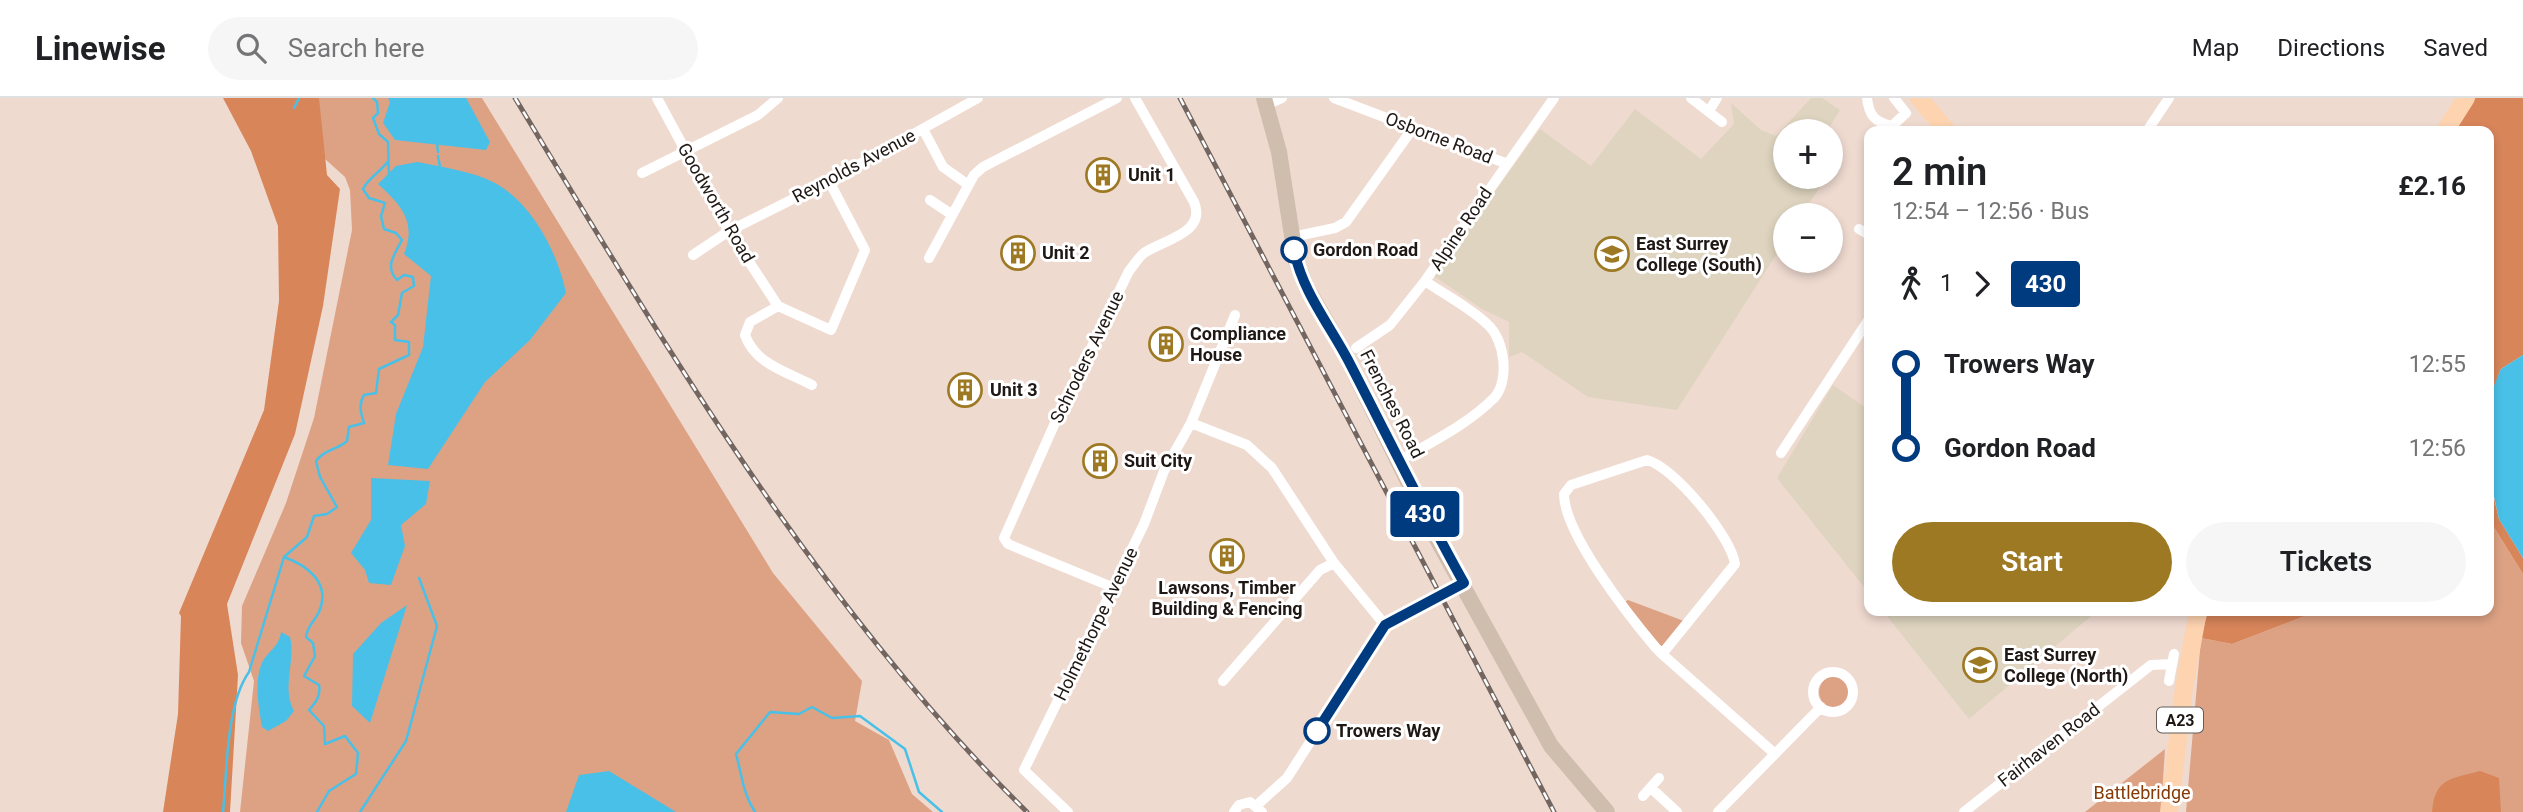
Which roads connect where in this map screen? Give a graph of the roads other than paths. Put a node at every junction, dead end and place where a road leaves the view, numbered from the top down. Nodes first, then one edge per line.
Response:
1 (657, 98) edge
2 (778, 98) edge
3 (978, 98) edge
4 (1117, 98) edge
5 (1135, 98) edge
6 (1334, 98) edge
7 (1554, 98) edge
8 (1691, 98) edge
9 (1717, 98) edge
10 (1867, 98) edge
11 (1919, 98) edge
12 (2169, 98) edge
13 (2466, 98) edge
14 (1897, 99) edge
15 (1271, 100) edge
16 (1709, 111) junction
17 (1722, 122) dead end
18 (1888, 126) edge
19 (1893, 126) edge
20 (1943, 126) edge
21 (2150, 126) edge
22 (2448, 126) edge
23 (1413, 128) junction
24 (923, 129) junction
25 (686, 151) junction
26 (1505, 163) junction
27 (642, 173) dead end
28 (829, 181) junction
29 (967, 184) junction
30 (930, 200) dead end
31 (951, 214) junction
32 (729, 230) junction
33 (1292, 237) junction
34 (693, 255) dead end
35 (929, 258) dead end
36 (1425, 281) junction
37 (778, 306) junction
38 (1234, 314) dead end
39 (1864, 327) edge
40 (1356, 348) dead end
41 (813, 384) dead end
42 (1191, 423) junction
43 (1781, 453) dead end
44 (1399, 461) junction
45 (1334, 562) junction
46 (1464, 583) junction
47 (1112, 587) junction
48 (2197, 616) edge
49 (1385, 625) junction
50 (1662, 654) junction
51 (1223, 681) dead end
52 (2169, 681) dead end
53 (1821, 707) dead end
54 (1774, 753) junction
55 (1659, 778) dead end
56 (1259, 809) edge
57 (1068, 812) edge
58 (1234, 812) edge
59 (1607, 812) edge
60 (1677, 812) edge
61 (1718, 812) edge
62 (1964, 812) edge
63 (2169, 812) edge

1 - 25 street, Goodworth Road
2 - 25 street
3 - 24 street, Reynolds Avenue
4 - 29 street
5 - 47 street, Schroders Avenue
6 - 23 street, Osborne Road
7 - 26 street, Alpine Road
8 - 16 street
9 - 16 street
10 - 18 street
11 - 20 main road
12 - 21 street
13 - 22 main road
14 - 19 street
15 - 33 street, Frenches Road
16 - 17 street
23 - 26 street, Osborne Road
23 - 33 street
24 - 28 street, Reynolds Avenue
24 - 29 street
25 - 27 street
25 - 32 street, Goodworth Road
26 - 36 street, Alpine Road
28 - 32 street, Reynolds Avenue
28 - 37 street
29 - 31 street
30 - 31 street
31 - 35 street
32 - 34 street, Reynolds Avenue
32 - 37 street, Goodworth Road
33 - 44 street, Frenches Road
36 - 40 street, Alpine Road
36 - 44 street
37 - 41 street
38 - 42 street, Holmethorpe Avenue
39 - 43 street
42 - 45 street
42 - 47 street, Holmethorpe Avenue
44 - 46 street, Frenches Road
45 - 49 street
45 - 51 street
46 - 49 street
46 - 59 street, Frenches Road
47 - 57 street, Holmethorpe Avenue
48 - 63 main road, A23
49 - 56 street
50 - 50 street
50 - 54 street
52 - 62 street, Fairhaven Road
53 - 54 street
54 - 61 street
55 - 60 street
56 - 58 street

